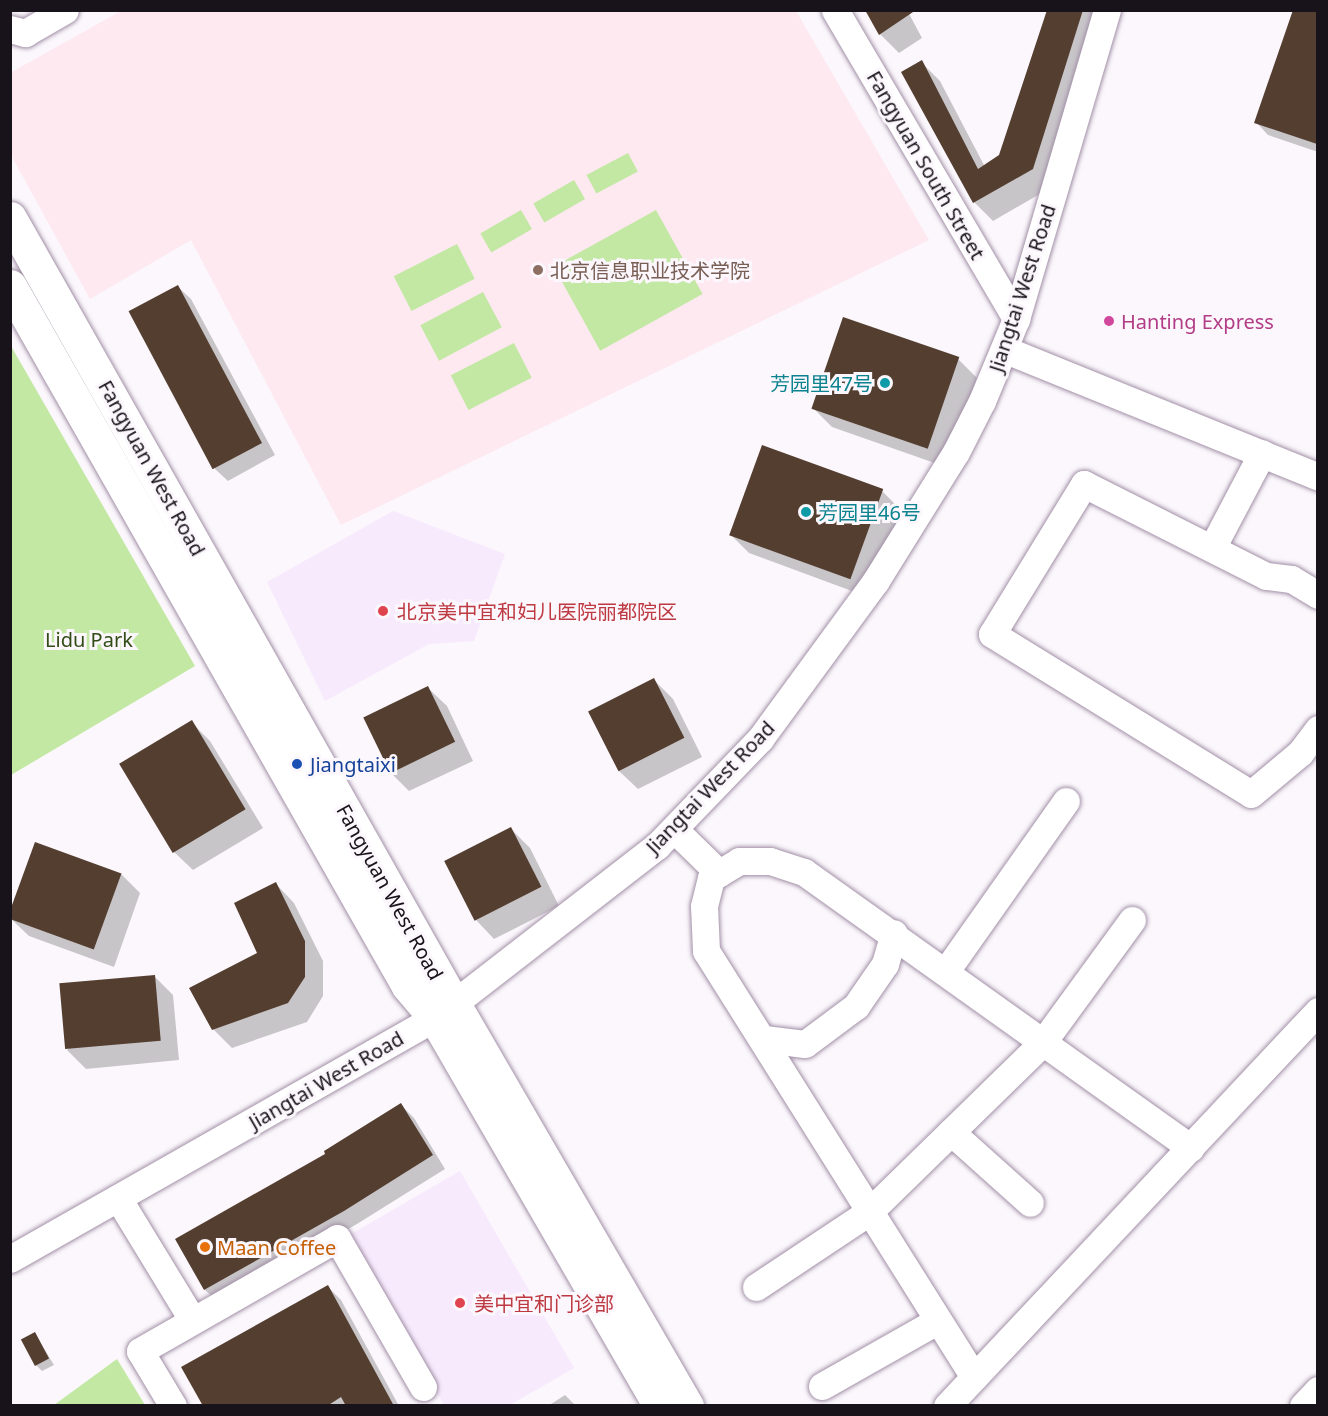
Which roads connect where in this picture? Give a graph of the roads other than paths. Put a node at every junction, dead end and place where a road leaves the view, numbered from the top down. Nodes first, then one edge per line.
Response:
1 (65, 10) edge
2 (835, 10) edge
3 (1107, 10) edge
4 (10, 29) edge
5 (10, 218) edge
6 (10, 286) edge
7 (1016, 319) junction
8 (1006, 350) junction
9 (1262, 453) junction
10 (1317, 477) edge
11 (1212, 548) junction
12 (1317, 595) edge
13 (1317, 729) edge
14 (1066, 801) dead end
15 (674, 829) junction
16 (719, 873) junction
17 (1132, 920) dead end
18 (894, 933) junction
19 (946, 971) junction
20 (444, 1011) junction
21 (1317, 1011) edge
22 (764, 1039) junction
23 (1043, 1042) junction
24 (951, 1132) junction
25 (1191, 1148) junction
26 (118, 1198) junction
27 (1030, 1203) dead end
28 (869, 1212) junction
29 (10, 1259) edge
30 (756, 1287) dead end
31 (192, 1319) junction
32 (937, 1321) junction
33 (974, 1377) junction
34 (822, 1386) dead end
35 (423, 1387) dead end
36 (1317, 1390) edge
37 (173, 1406) edge
38 (660, 1406) edge
39 (687, 1406) edge
40 (947, 1406) edge
41 (1303, 1406) edge

1 - 4 street
2 - 7 street, Fangyuan South Street
3 - 7 street, Jiangtai West Road
5 - 20 main road, Fangyuan West Road
6 - 20 main road, Fangyuan West Road
7 - 8 street, Jiangtai West Road
8 - 9 street
8 - 15 street, Jiangtai West Road
9 - 10 street
9 - 11 street
11 - 12 street
11 - 13 street
14 - 19 street
15 - 16 street
15 - 20 street, Jiangtai West Road
16 - 18 street
16 - 22 street
17 - 23 street
18 - 19 street
18 - 22 street
19 - 23 street
20 - 26 street, Jiangtai West Road
20 - 38 main road, Fangyuan West Road
20 - 39 main road, Fangyuan West Road
21 - 25 street
22 - 28 street
23 - 24 street
23 - 25 street
24 - 27 street
24 - 28 street
25 - 33 street
26 - 29 street, Jiangtai West Road
26 - 31 street
28 - 30 street
28 - 32 street
31 - 35 street
31 - 37 street
32 - 33 street
32 - 34 street
33 - 40 street
36 - 41 street

